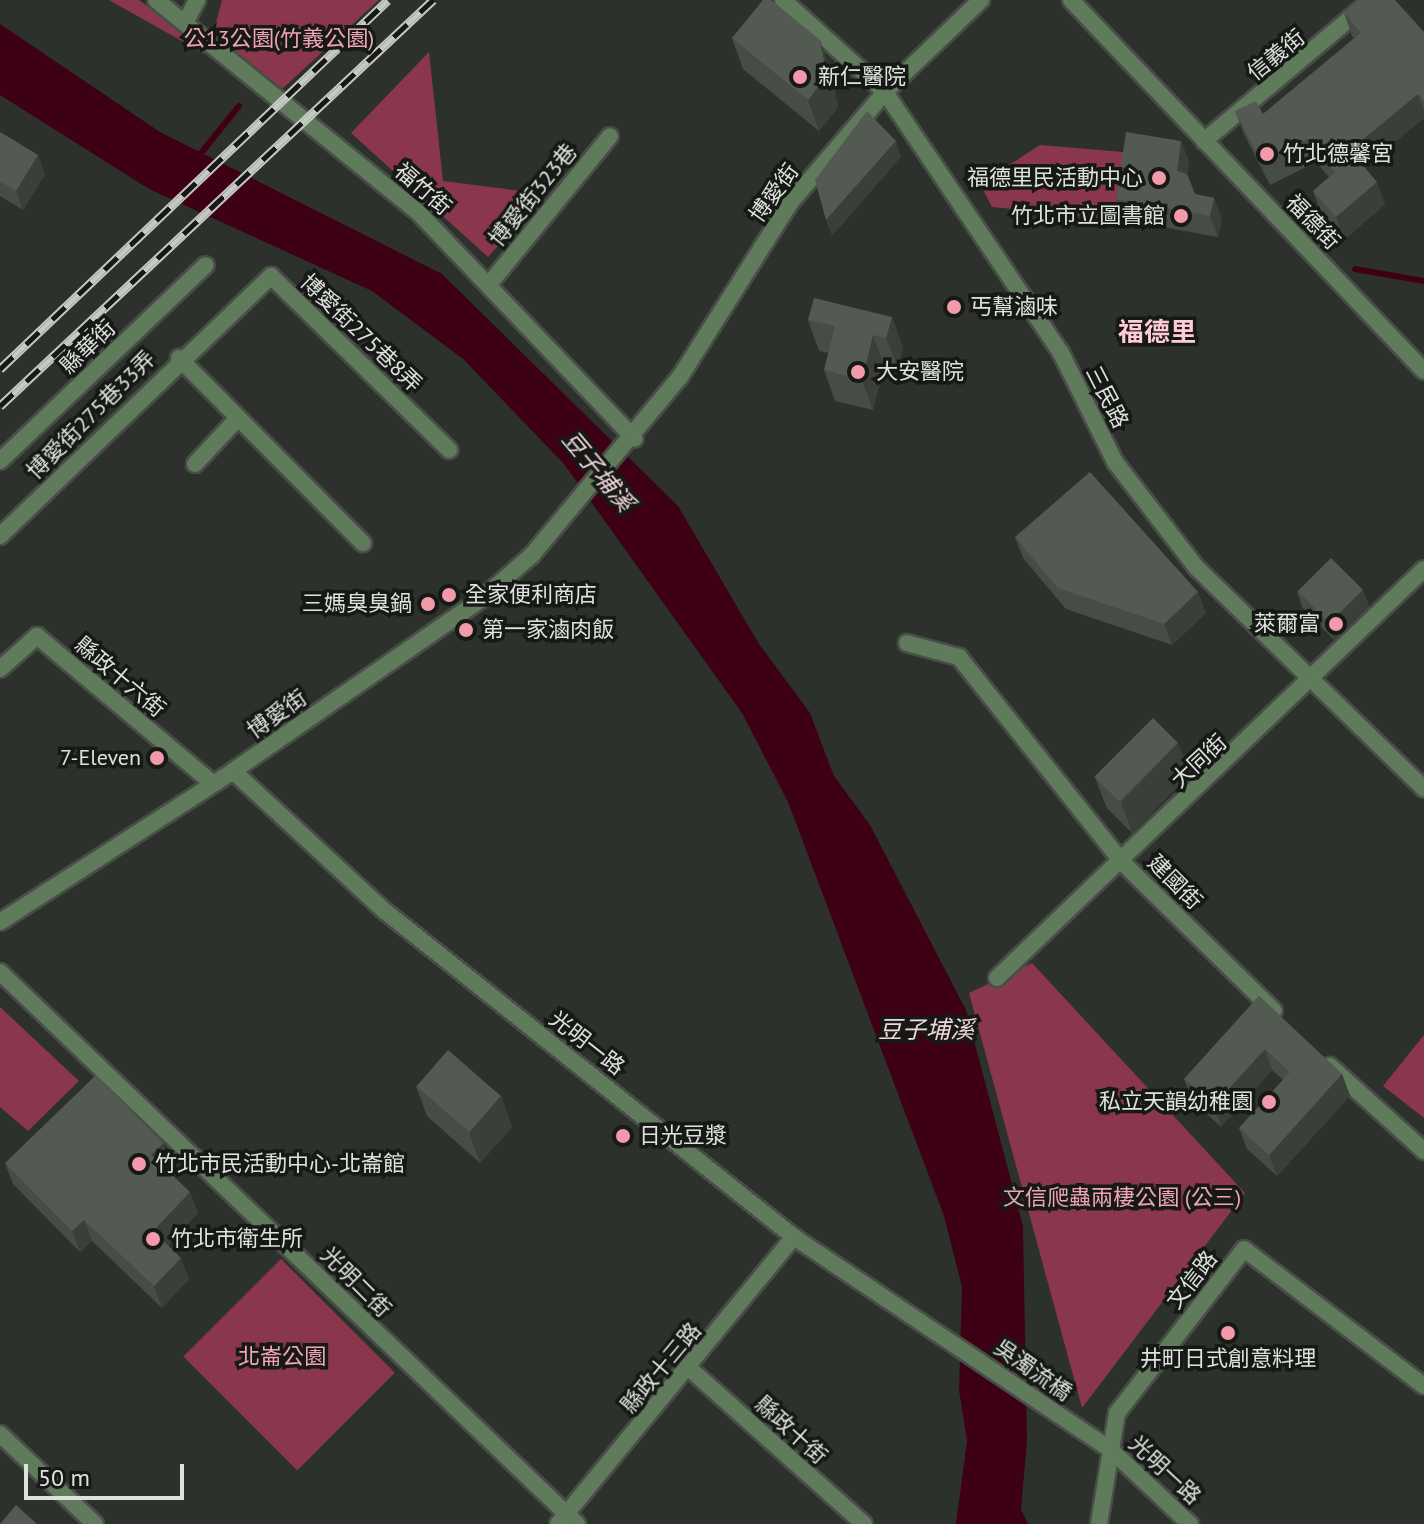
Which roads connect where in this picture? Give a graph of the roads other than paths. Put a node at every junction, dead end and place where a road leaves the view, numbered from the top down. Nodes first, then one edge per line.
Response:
1 (156, 0) edge
2 (197, 0) edge
3 (783, 0) edge
4 (981, 0) edge
5 (1071, 0) edge
6 (1372, 0) edge
7 (186, 21) junction
8 (885, 92) junction
9 (610, 136) dead end
10 (1204, 141) junction
11 (206, 265) dead end
12 (491, 282) junction
13 (204, 333) joint
14 (179, 358) junction
15 (1424, 371) edge
16 (238, 418) junction
17 (635, 439) junction
18 (449, 450) dead end
19 (0, 461) edge
20 (195, 464) dead end
21 (0, 536) edge
22 (363, 543) dead end
23 (1424, 569) edge
24 (907, 643) dead end
25 (0, 669) edge
26 (1314, 680) junction
27 (233, 771) junction
28 (212, 783) junction
29 (1424, 789) edge
30 (1121, 861) junction
31 (0, 922) edge
32 (0, 972) edge
33 (997, 978) dead end
34 (1283, 1020) edge
35 (1316, 1052) edge
36 (1424, 1151) edge
37 (794, 1237) junction
38 (932, 1327) joint
39 (690, 1369) junction
40 (1424, 1386) edge
41 (0, 1434) edge
42 (1110, 1449) junction
43 (567, 1520) edge
44 (95, 1524) edge
45 (864, 1524) edge
46 (1099, 1524) edge
47 (1190, 1524) edge

1 - 7 street, 福竹街
2 - 7 street
3 - 8 street, 三民路
4 - 8 street, 博愛街
5 - 10 street, 福德街
6 - 10 street, 信義街
7 - 12 street, 福竹街
8 - 17 street, 博愛街
8 - 26 street, 三民路
9 - 12 street, 博愛街323巷
10 - 15 street, 福德街
11 - 19 street, 縣華街
12 - 17 street, 福竹街
13 - 14 street, 博愛街275巷33弄
13 - 18 street, 博愛街275巷8弄
14 - 16 street, 博愛街275巷33弄
14 - 21 street, 博愛街275巷33弄
16 - 20 street
16 - 22 street, 博愛街275巷33弄
17 - 27 street, 博愛街
23 - 26 street, 大同街
24 - 30 street, 建國街
25 - 28 street, 縣政十六街
26 - 29 street, 三民路
26 - 30 street, 大同街
27 - 28 street, 博愛街
27 - 37 street, 光明一路
28 - 31 street, 博愛街
30 - 33 street, 大同街
30 - 34 street, 建國街
32 - 43 street, 光明二街
35 - 36 street
37 - 38 street, 光明一路
37 - 39 street, 縣政十三路
38 - 42 street, 吳濁流橋
39 - 43 street, 縣政十三路
39 - 45 street, 縣政十街
40 - 42 street, 文信路
41 - 44 street
42 - 46 street
42 - 47 street, 光明一路

